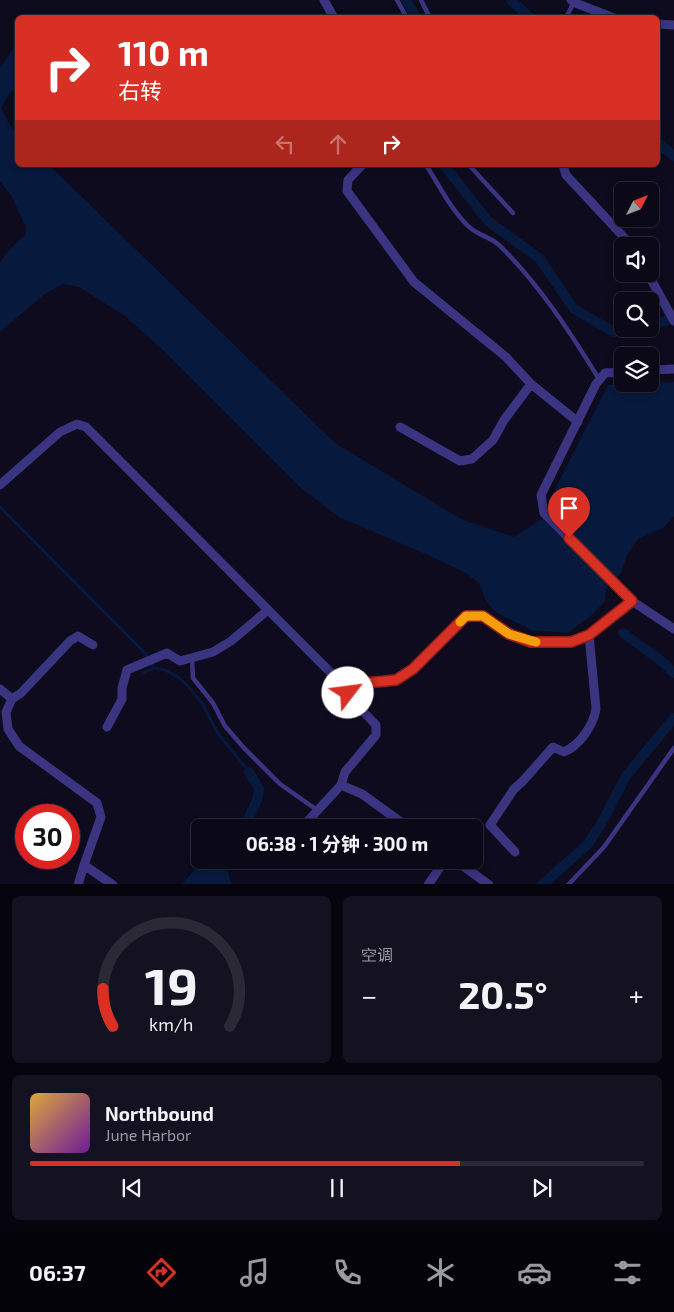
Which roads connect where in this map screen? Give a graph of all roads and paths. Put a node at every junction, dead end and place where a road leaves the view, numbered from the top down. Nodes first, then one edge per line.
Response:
1 (324, 0) edge
2 (397, 0) edge
3 (421, 0) edge
4 (572, 1) edge
5 (332, 15) edge
6 (405, 15) edge
7 (428, 15) edge
8 (567, 15) edge
9 (607, 15) edge
10 (660, 24) edge
11 (674, 25) edge
12 (360, 167) edge
13 (427, 167) edge
14 (471, 167) edge
15 (563, 167) edge
16 (513, 213) dead end
17 (624, 237) edge
18 (652, 282) edge
19 (674, 321) edge
20 (674, 369) edge
21 (659, 370) edge
22 (614, 372) edge
23 (600, 380) junction
24 (531, 384) junction
25 (578, 422) junction
26 (400, 426) dead end
27 (0, 485) edge
28 (632, 601) junction
29 (268, 610) junction
30 (674, 629) edge
31 (589, 635) junction
32 (93, 645) dead end
33 (192, 658) junction
34 (351, 682) junction
35 (0, 689) edge
36 (12, 699) junction
37 (107, 727) dead end
38 (674, 748) edge
39 (340, 785) junction
40 (318, 810) junction
41 (310, 819) edge
42 (397, 819) edge
43 (515, 852) dead end
44 (84, 865) junction
45 (439, 869) edge
46 (468, 869) edge
47 (78, 884) edge
48 (113, 884) edge
49 (428, 884) edge
50 (489, 884) edge
51 (568, 884) edge

1 - 5 street
2 - 6 lane
3 - 7 lane
4 - 8 lane
4 - 9 street
10 - 11 street
12 - 24 street
13 - 23 lane
14 - 16 lane
15 - 17 street
18 - 19 street
20 - 21 street
22 - 23 street
23 - 25 street
24 - 25 street
24 - 26 street
25 - 28 street
27 - 29 street
28 - 30 street
28 - 31 street
29 - 33 street
29 - 34 street
31 - 34 street
31 - 43 street
32 - 36 street
33 - 37 street
33 - 40 lane
34 - 39 street
35 - 36 street
36 - 44 street
38 - 51 lane
39 - 40 street
39 - 42 street
40 - 41 street
44 - 47 street
44 - 48 street
45 - 49 street
46 - 50 street

